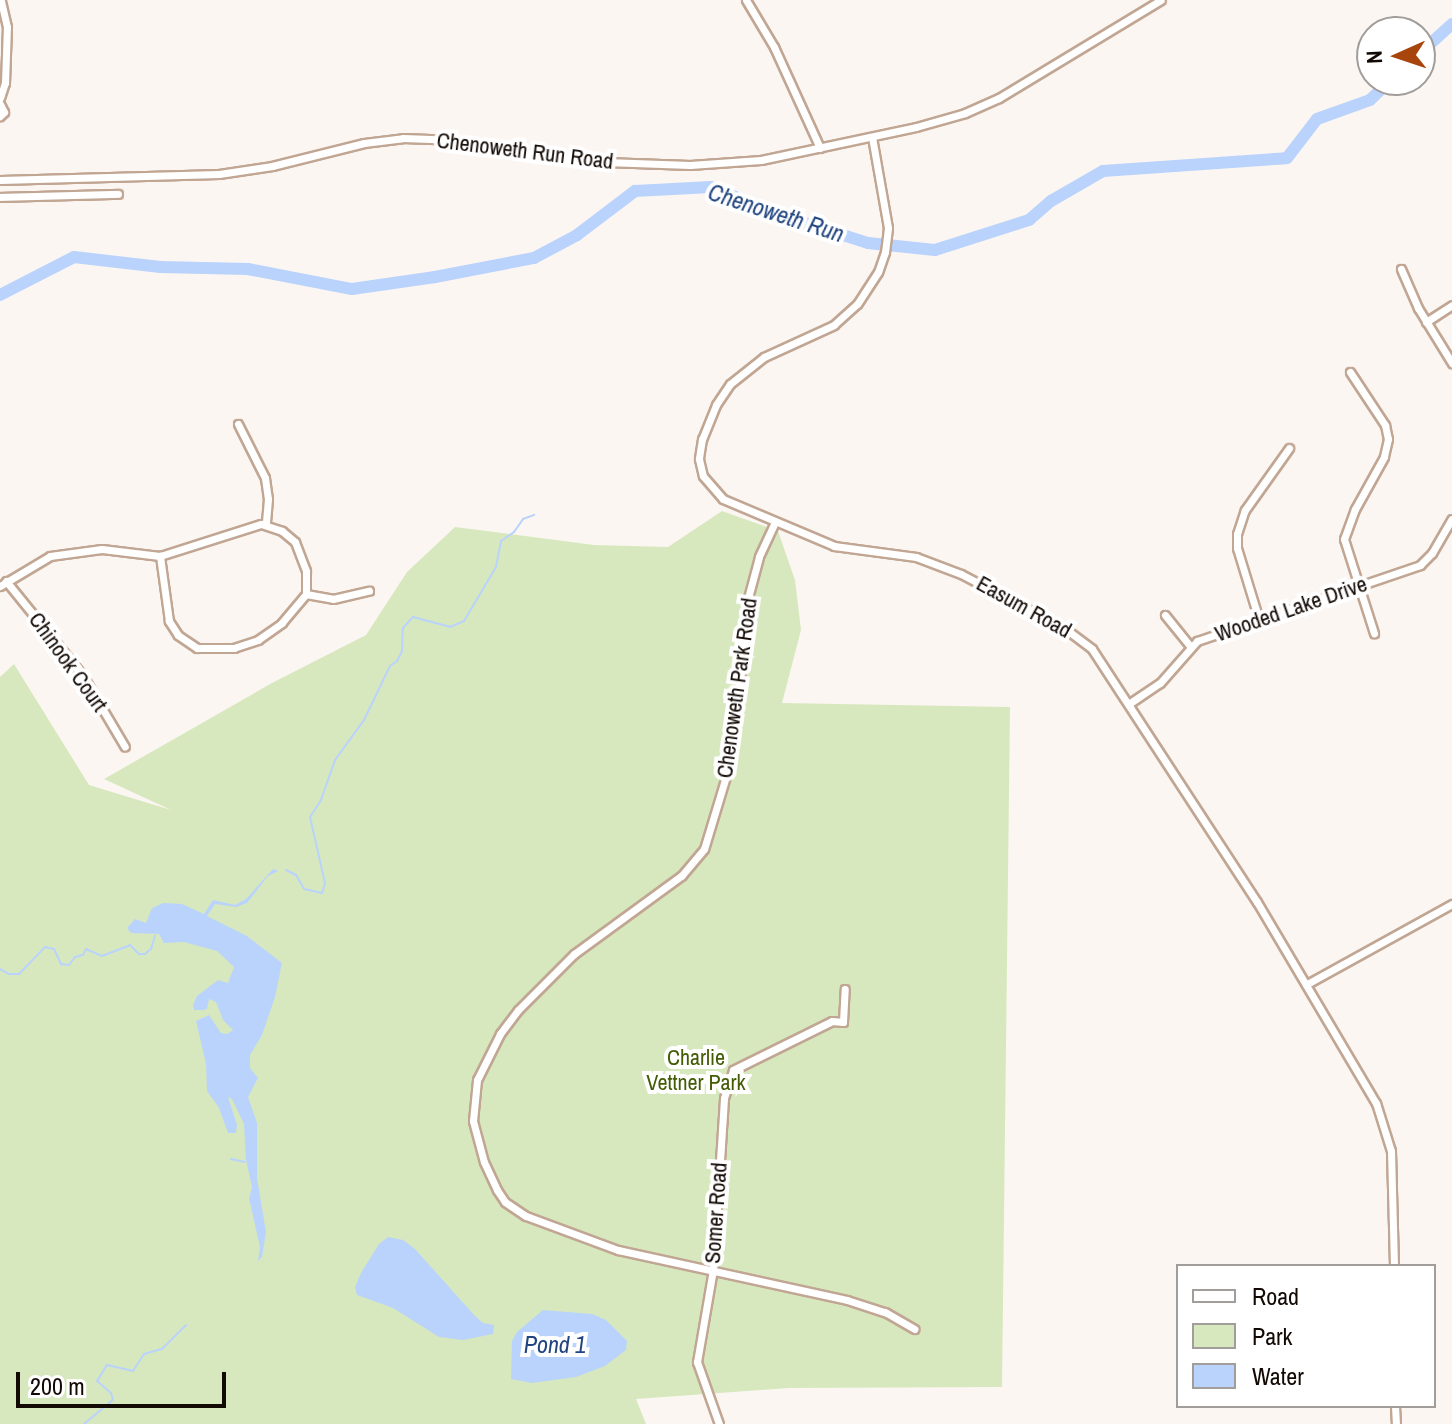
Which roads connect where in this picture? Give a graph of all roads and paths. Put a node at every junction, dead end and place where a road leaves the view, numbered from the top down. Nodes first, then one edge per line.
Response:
1 (746, 0) edge
2 (1161, 0) edge
3 (1, 2) edge
4 (0, 101) edge
5 (0, 116) edge
6 (872, 137) junction
7 (820, 148) junction
8 (0, 180) edge
9 (51, 180) junction
10 (118, 194) dead end
11 (51, 195) junction
12 (0, 197) edge
13 (1401, 269) dead end
14 (1452, 305) edge
15 (1426, 322) junction
16 (1452, 363) edge
17 (1350, 372) dead end
18 (238, 424) dead end
19 (1289, 448) dead end
20 (1452, 519) edge
21 (775, 522) junction
22 (266, 524) junction
23 (160, 556) junction
24 (3, 584) edge
25 (1359, 587) junction
26 (369, 591) dead end
27 (306, 594) junction
28 (1165, 615) dead end
29 (1259, 620) junction
30 (1374, 633) dead end
31 (1190, 646) junction
32 (1130, 703) junction
33 (125, 747) dead end
34 (1452, 904) edge
35 (1307, 984) junction
36 (845, 989) dead end
37 (1394, 1264) edge
38 (713, 1269) junction
39 (914, 1329) dead end
40 (719, 1424) edge

1 - 7 street
2 - 6 street, Chenoweth Run Road
3 - 4 street
4 - 5 street
6 - 7 street, Chenoweth Run Road
6 - 21 street, Easum Road
7 - 9 street, Chenoweth Run Road
8 - 9 street, Chenoweth Run Road
9 - 11 street
10 - 11 street
11 - 12 street
13 - 15 street
14 - 15 street
15 - 16 street
17 - 25 street
18 - 22 street
19 - 29 street
20 - 25 street, Wooded Lake Drive
21 - 32 street, Easum Road
21 - 38 street, Chenoweth Park Road
22 - 23 street
22 - 27 street
23 - 24 street
23 - 27 street
24 - 33 street, Chinook Court
25 - 29 street, Wooded Lake Drive
25 - 30 street
26 - 27 street
28 - 31 street
29 - 31 street, Wooded Lake Drive
31 - 32 street, Wooded Lake Drive
32 - 35 street, Easum Road
34 - 35 street
35 - 37 street, Easum Road
36 - 38 street, Somer Road
38 - 39 street, Chenoweth Park Road
38 - 40 street, Somer Road

